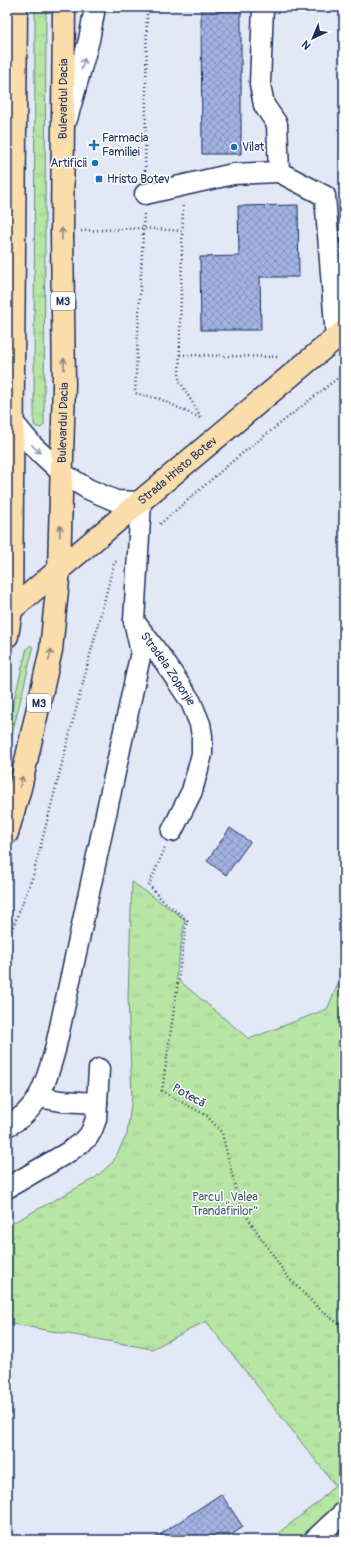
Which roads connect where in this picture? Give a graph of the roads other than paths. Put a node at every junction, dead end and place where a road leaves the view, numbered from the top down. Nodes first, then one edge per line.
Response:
1 (16, 7) edge
2 (64, 7) edge
3 (95, 7) edge
4 (263, 7) edge
5 (7, 76) edge
6 (15, 102) junction
7 (64, 128) junction
8 (279, 172) junction
9 (145, 194) road end
10 (340, 335) edge
11 (10, 419) edge
12 (62, 473) junction
13 (141, 502) junction
14 (59, 570) junction
15 (9, 611) edge
16 (134, 620) junction
17 (7, 636) edge
18 (172, 832) road end
19 (7, 833) edge
20 (99, 1069) dead end
21 (38, 1097) junction
22 (97, 1103) junction
23 (7, 1126) edge
24 (7, 1188) edge
25 (344, 1512) edge
26 (314, 1540) edge

1 - 6 main road
2 - 7 main road, Bulevardul Dacia / M3
7 -> 3 street
4 - 8 street
5 - 6 street
6 - 11 main road
12 -> 7 main road, Bulevardul Dacia / M3
8 - 9 street
8 - 10 street
10 - 13 main road, Strada Hristo Botev
11 -> 12 street
11 - 15 main road
12 - 13 street
14 -> 12 main road, Bulevardul Dacia / M3
13 - 14 main road, Strada Hristo Botev
13 - 16 street, Stradela Zoporjie
14 - 15 main road, Strada Hristo Botev
19 -> 14 main road, Bulevardul Dacia / M3
15 - 17 main road
16 - 18 street, Stradela Zoporjie
16 - 21 street
20 - 22 street
21 - 22 street
21 - 23 street
22 - 24 street
25 - 26 street

